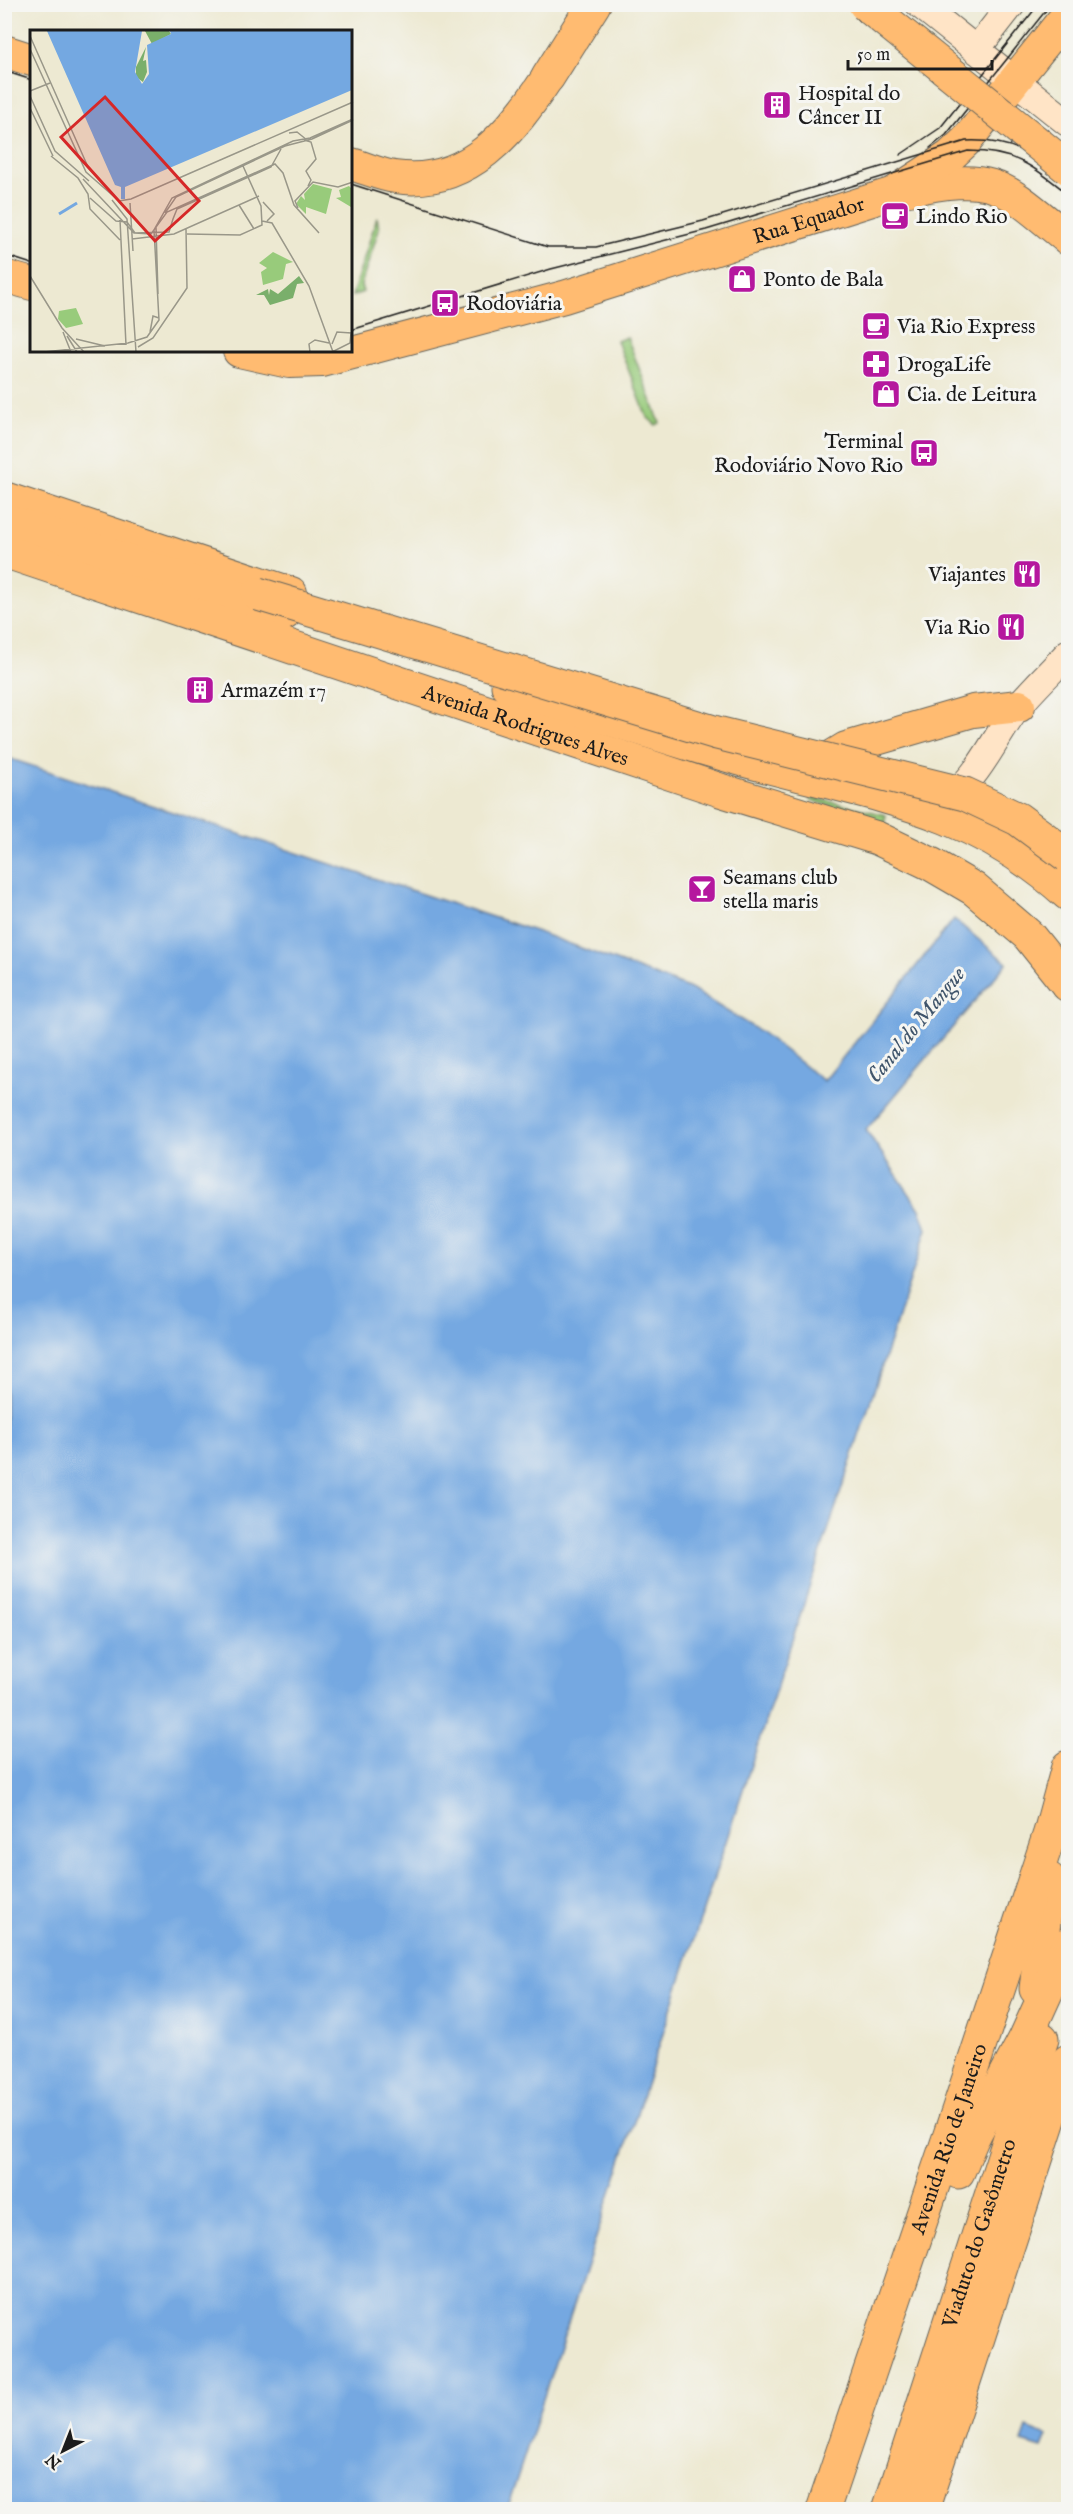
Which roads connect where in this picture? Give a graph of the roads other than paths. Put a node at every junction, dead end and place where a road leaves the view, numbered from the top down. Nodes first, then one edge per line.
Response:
1 (594, 4) edge
2 (865, 4) edge
3 (920, 4) edge
4 (1012, 4) edge
5 (1068, 14) edge
6 (976, 50) junction
7 (4, 51) edge
8 (30, 59) edge
9 (548, 77) joint
10 (1015, 81) junction
11 (1068, 123) edge
12 (352, 164) edge
13 (1068, 168) edge
14 (894, 193) junction
15 (1068, 239) edge
16 (4, 276) edge
17 (30, 283) edge
18 (243, 352) edge
19 (4, 498) edge
20 (4, 520) edge
21 (4, 551) edge
22 (113, 557) junction
23 (1068, 653) edge
24 (1019, 705) junction
25 (807, 772) junction
26 (872, 792) junction
27 (930, 809) junction
28 (1068, 856) edge
29 (1067, 892) edge
30 (1068, 985) edge
31 (1068, 1767) edge
32 (1068, 1944) edge
33 (1068, 1958) edge
34 (1068, 2061) edge
35 (824, 2510) edge
36 (846, 2510) edge
37 (890, 2510) edge
38 (922, 2510) edge

1 - 9 highway
2 - 13 highway, bridge
3 - 6 main road
4 - 6 main road
5 - 10 main road, Rua Equador
6 - 10 main road
7 - 8 main road
9 - 12 main road
10 - 11 main road
10 - 14 main road, Rua Equador
14 - 15 main road
14 - 18 main road, Rua Equador
16 - 17 main road
19 - 25 main road, Avenida Rodrigues Alves
20 - 22 highway, Avenida Rodrigues Alves
21 - 30 highway, Avenida Rodrigues Alves
22 - 26 highway, Avenida Rodrigues Alves
22 - 28 highway, bridge
23 - 24 main road
24 - 25 main road
24 - 27 main road
25 - 26 main road, Avenida Rodrigues Alves
26 - 27 highway, Avenida Rodrigues Alves
27 - 29 highway, Avenida Rodrigues Alves
31 - 35 highway, Avenida Rio de Janeiro
32 - 36 highway
33 - 37 highway, Viaduto do Gasômetro
34 - 38 highway

